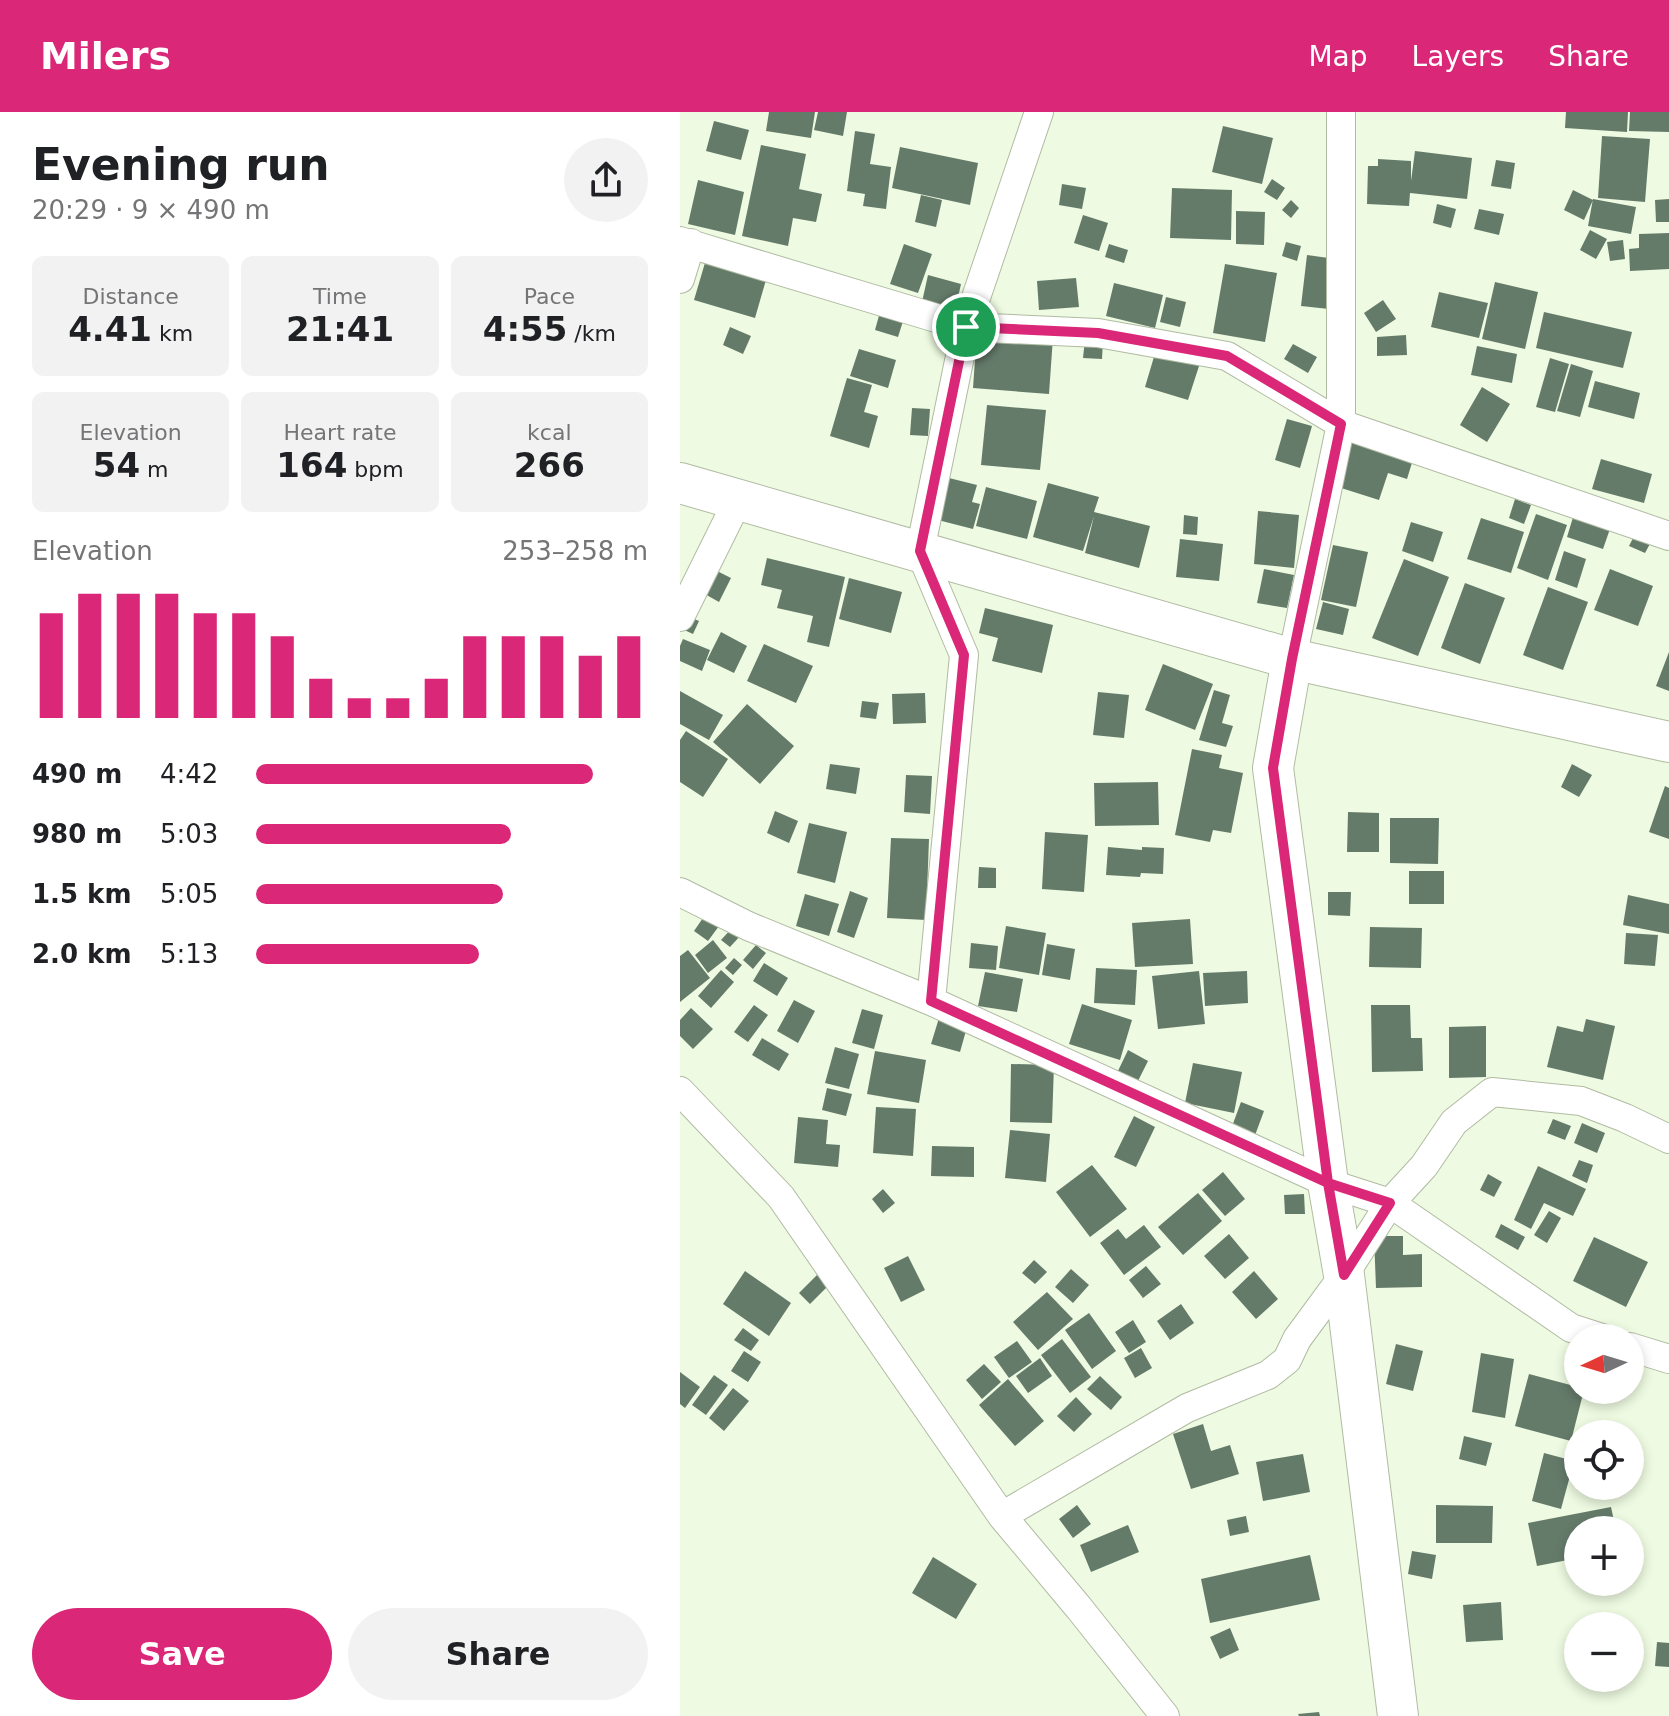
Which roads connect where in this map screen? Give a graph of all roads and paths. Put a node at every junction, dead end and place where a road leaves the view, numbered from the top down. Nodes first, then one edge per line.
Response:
1 (1039, 112) edge
2 (1341, 112) edge
3 (685, 242) edge
4 (680, 279) edge
5 (966, 327) junction
6 (1341, 424) junction
7 (680, 483) edge
8 (738, 500) junction
9 (1669, 536) edge
10 (920, 551) junction
11 (680, 617) edge
12 (1292, 659) junction
13 (1669, 742) edge
14 (680, 892) edge
15 (931, 1001) junction
16 (680, 1091) edge
17 (1669, 1139) edge
18 (1328, 1183) junction
19 (1390, 1203) junction
20 (1344, 1275) junction
21 (1565, 1324) edge
22 (1644, 1351) edge
23 (1669, 1359) edge
24 (1002, 1516) junction
25 (1165, 1716) edge
26 (1398, 1716) edge

1 - 5 street
2 - 6 street
3 - 4 street
3 - 5 street
5 - 6 street
5 - 10 street
6 - 9 street
6 - 12 street
7 - 8 street
8 - 10 street
8 - 11 street
10 - 12 street
10 - 15 street
12 - 13 street
12 - 18 street
14 - 15 street
15 - 18 street
16 - 24 street
17 - 19 street
18 - 19 street
18 - 20 street
19 - 20 street
19 - 21 street
20 - 24 street
20 - 26 street
22 - 23 street
24 - 25 street

